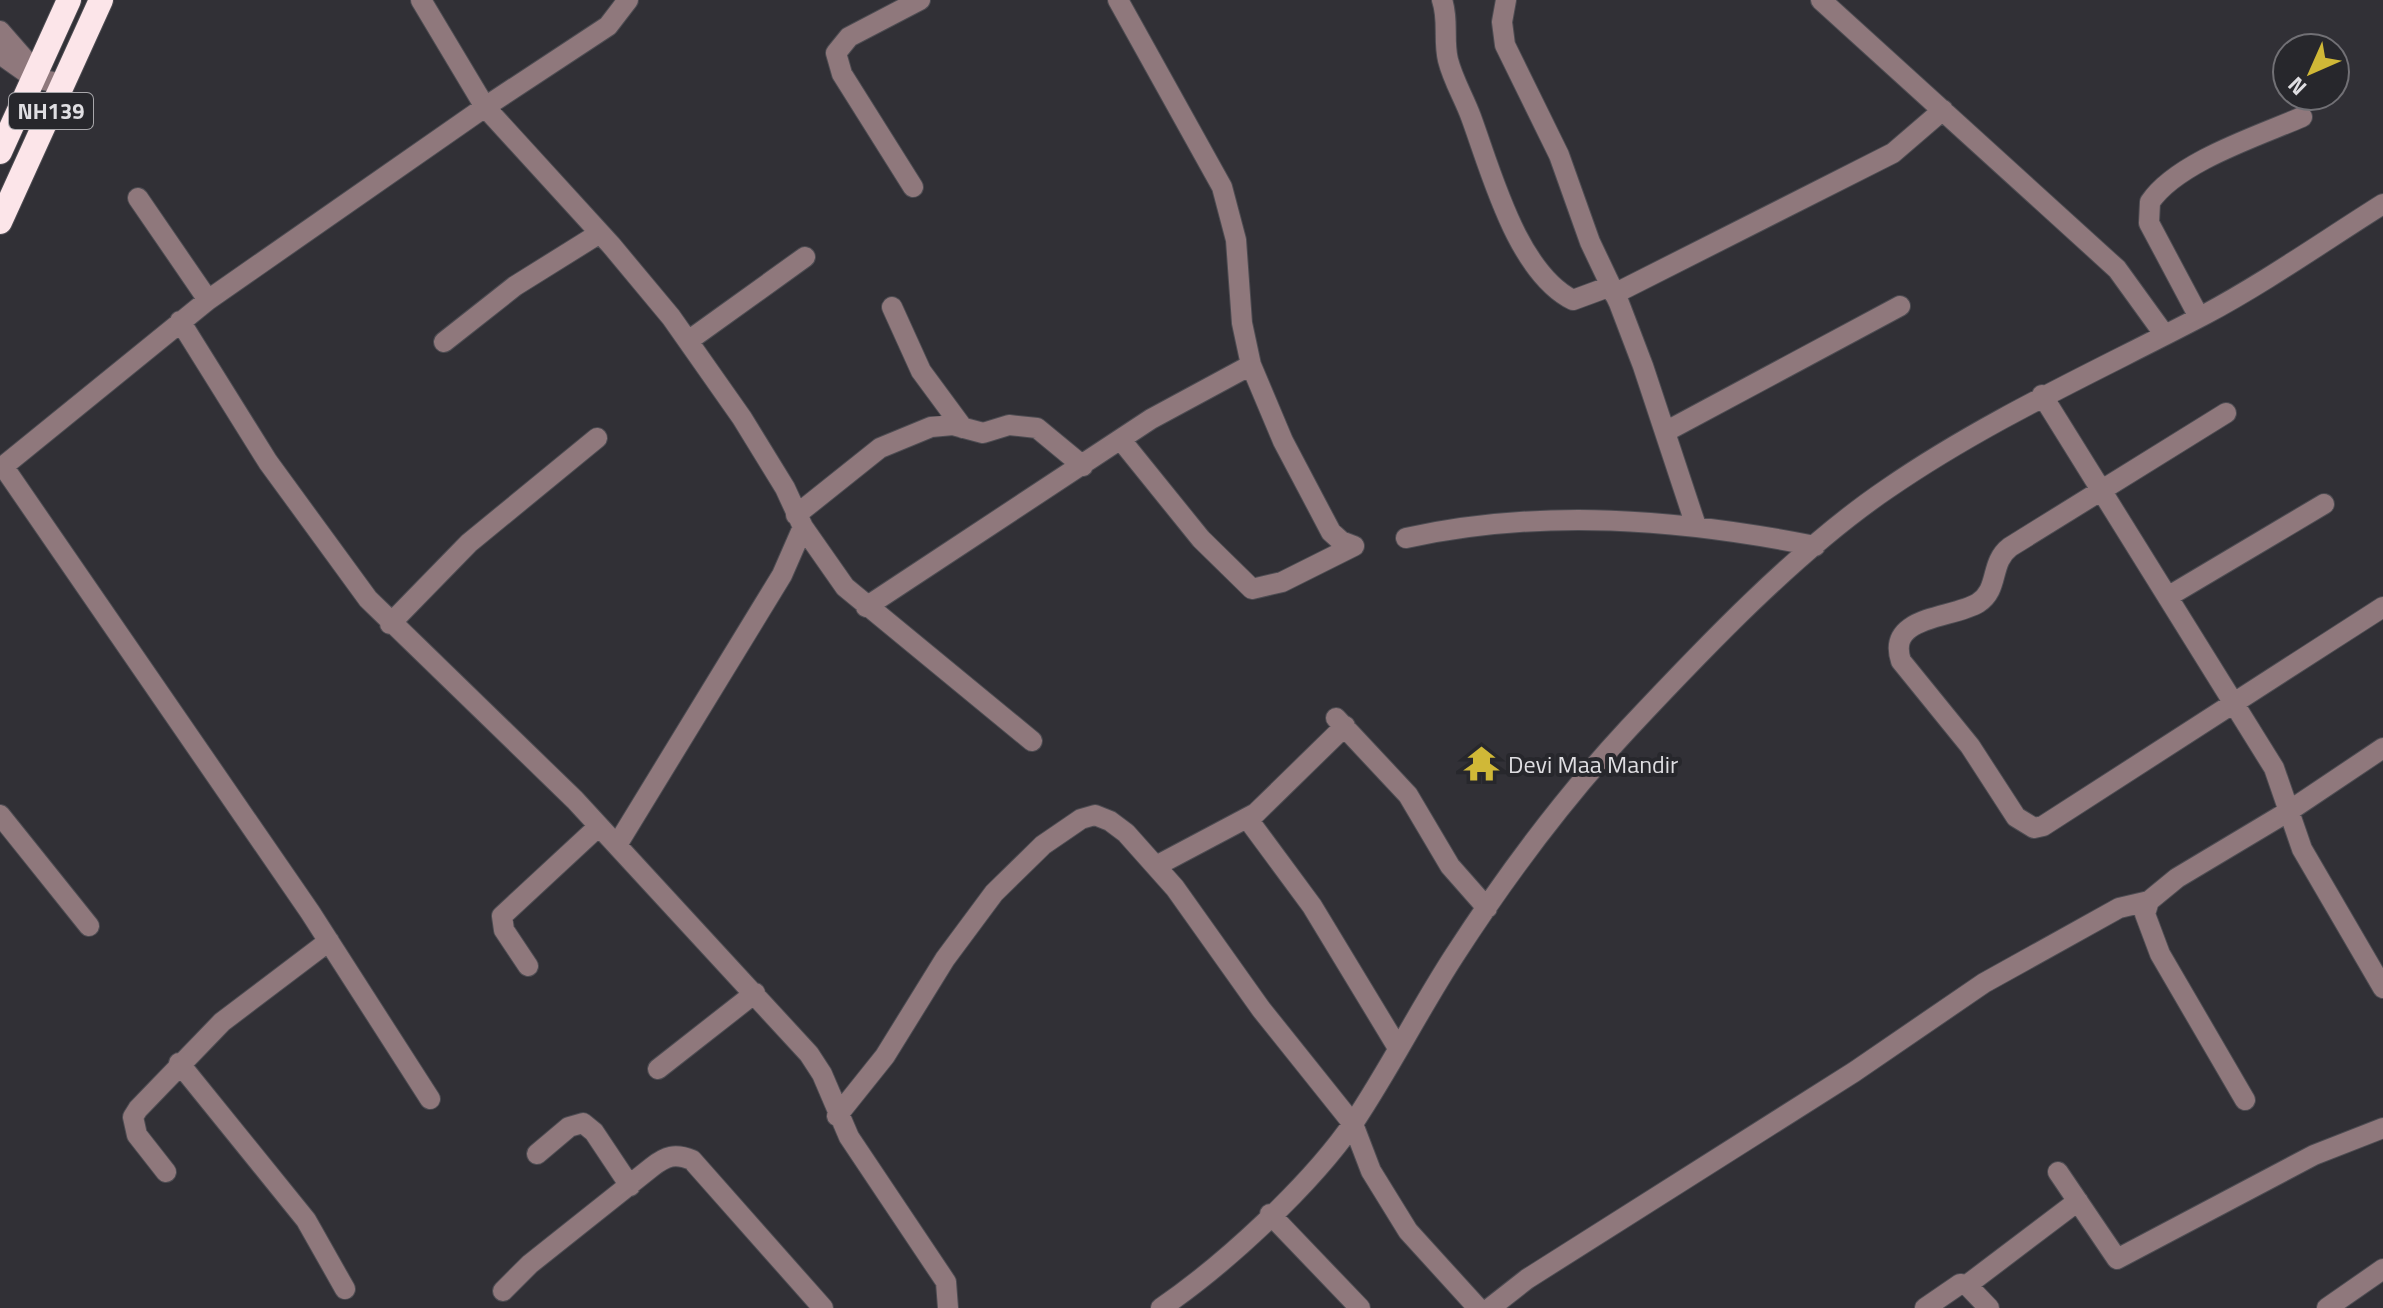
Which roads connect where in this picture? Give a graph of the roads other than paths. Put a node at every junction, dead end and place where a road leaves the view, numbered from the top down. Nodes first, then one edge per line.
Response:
1 (69, 0) edge
2 (101, 0) edge
3 (421, 0) edge
4 (628, 0) edge
5 (920, 0) edge
6 (1118, 0) edge
7 (1442, 0) edge
8 (1506, 0) edge
9 (1821, 0) edge
10 (0, 31) edge
11 (0, 54) edge
12 (35, 75) junction
13 (63, 84) junction
14 (485, 107) junction
15 (1943, 110) junction
16 (2302, 117) dead end
17 (0, 152) edge
18 (913, 187) dead end
19 (138, 198) dead end
20 (2383, 204) edge
21 (0, 222) edge
22 (600, 233) junction
23 (805, 257) dead end
24 (1612, 290) junction
25 (208, 300) junction
26 (1900, 306) dead end
27 (892, 307) dead end
28 (2199, 317) junction
29 (180, 321) junction
30 (2164, 334) junction
31 (688, 341) junction
32 (444, 342) dead end
33 (1251, 365) junction
34 (2042, 395) junction
35 (2226, 413) dead end
36 (963, 428) junction
37 (1665, 432) junction
38 (597, 438) dead end
39 (1121, 440) junction
40 (1083, 466) junction
41 (2, 467) edge
42 (2101, 489) junction
43 (2324, 504) dead end
44 (799, 521) junction
45 (1696, 526) junction
46 (1406, 538) dead end
47 (1815, 546) junction
48 (2169, 596) junction
49 (866, 607) junction
50 (2383, 607) edge
51 (390, 624) junction
52 (2235, 701) junction
53 (1032, 741) dead end
54 (2380, 756) edge
55 (2289, 811) junction
56 (0, 815) edge
57 (1247, 818) junction
58 (599, 826) junction
59 (617, 845) junction
60 (1156, 866) junction
61 (2149, 901) junction
62 (1487, 908) junction
63 (89, 926) dead end
64 (329, 941) junction
65 (528, 966) dead end
66 (2383, 988) edge
67 (755, 993) junction
68 (1398, 1048) junction
69 (179, 1063) junction
70 (658, 1069) dead end
71 (430, 1099) dead end
72 (2245, 1100) dead end
73 (837, 1116) junction
74 (1353, 1124) junction
75 (2383, 1128) edge
76 (537, 1154) dead end
77 (166, 1172) dead end
78 (2058, 1172) dead end
79 (630, 1186) junction
80 (2078, 1201) junction
81 (1270, 1214) junction
82 (2383, 1269) edge
83 (1967, 1285) junction
84 (345, 1289) dead end
85 (503, 1291) dead end
86 (823, 1308) edge
87 (948, 1308) edge
88 (1161, 1308) edge
89 (1360, 1308) edge
90 (1478, 1308) edge
91 (1490, 1308) edge
92 (1925, 1308) edge
93 (1989, 1308) edge
94 (2327, 1308) edge

1 - 12 highway, NH139
2 - 13 highway, NH139
3 - 14 street
4 - 14 street
5 - 18 street
6 - 33 street
7 - 24 street
8 - 24 street
9 - 15 street
10 - 12 street
11 - 12 street
12 - 13 street
12 - 17 highway, NH139
13 - 21 highway, NH139
14 - 22 street
14 - 25 street
15 - 24 street
15 - 30 street
16 - 28 street
19 - 25 street
20 - 28 street
22 - 31 street
22 - 32 street
23 - 31 street
24 - 37 street
25 - 29 street
26 - 37 street
27 - 36 street
28 - 30 street
29 - 41 street
29 - 51 street
30 - 34 street
31 - 44 street
33 - 39 street
33 - 39 street
34 - 42 street
34 - 47 street
35 - 42 street
36 - 40 street
36 - 44 street
37 - 45 street
38 - 51 street
39 - 40 street
40 - 49 street
41 - 64 street
42 - 48 street
42 - 52 street
43 - 48 street
44 - 49 street
44 - 59 street
45 - 46 street
45 - 47 street
47 - 62 street
48 - 52 street
49 - 53 street
50 - 52 street
51 - 58 street
52 - 55 street
54 - 55 street
55 - 61 street
55 - 66 street
56 - 63 street
57 - 60 street
57 - 62 street
57 - 68 street
58 - 59 street
58 - 65 street
59 - 67 street
60 - 73 street
60 - 74 street
61 - 72 street
61 - 91 street
62 - 68 street
64 - 69 street
64 - 71 street
67 - 70 street
67 - 73 street
68 - 74 street
69 - 77 street
69 - 84 street
73 - 87 street
74 - 81 street
74 - 90 street
75 - 80 street
76 - 79 street
78 - 80 street
79 - 85 street
79 - 86 street
80 - 83 street
81 - 88 street
81 - 89 street
82 - 94 street
83 - 92 street
83 - 93 street

